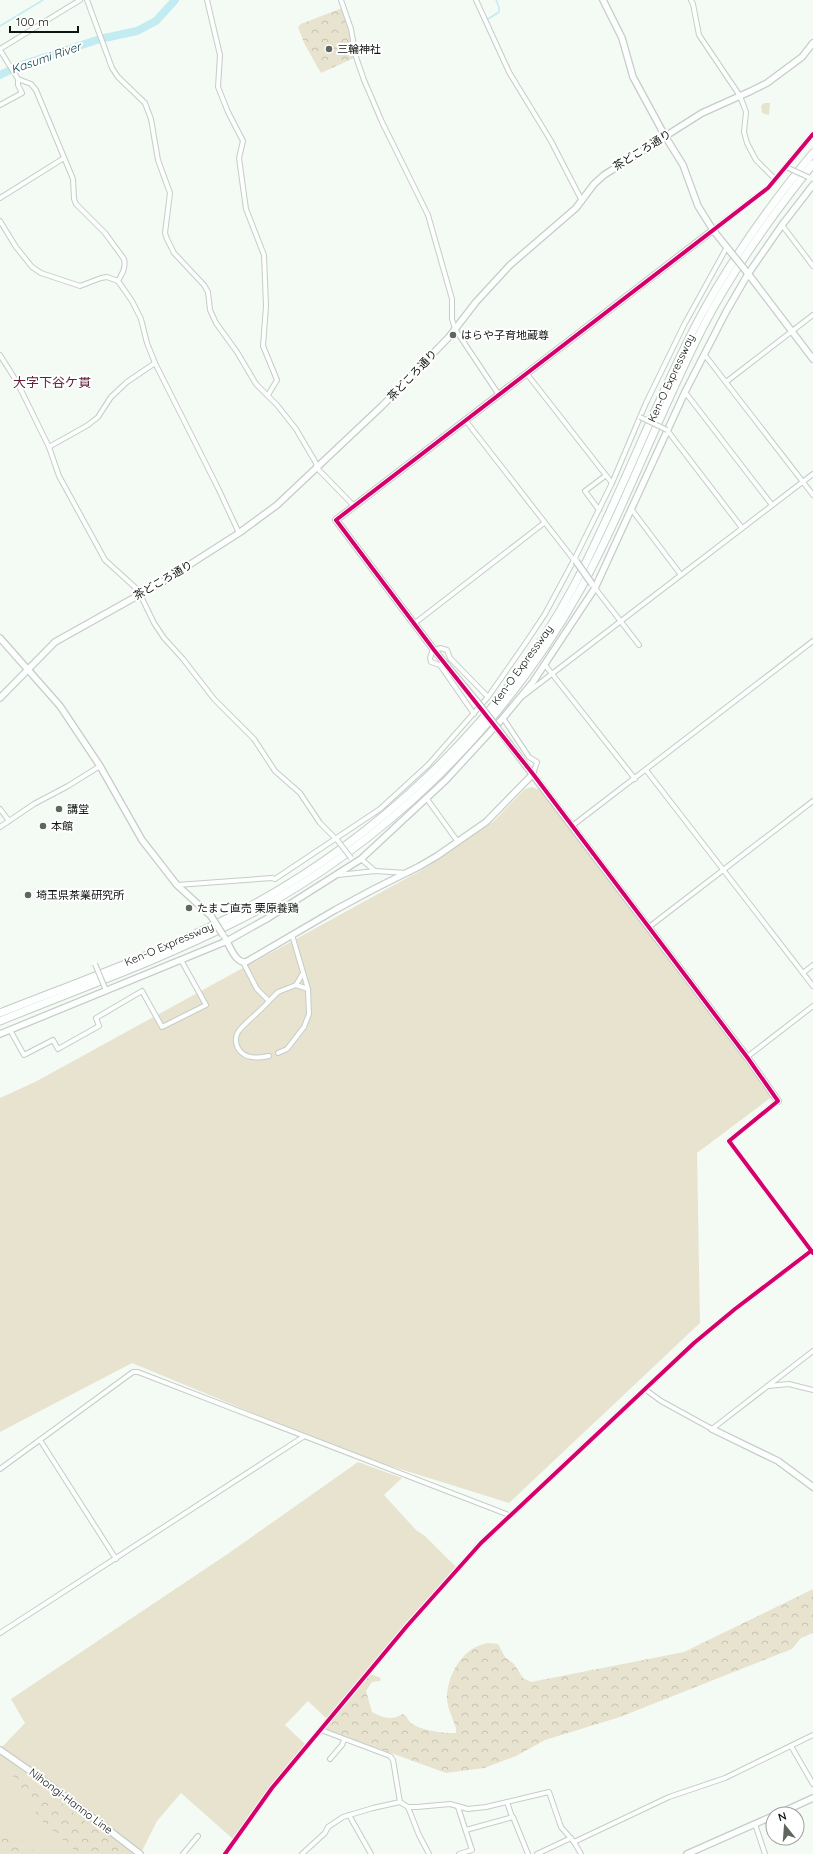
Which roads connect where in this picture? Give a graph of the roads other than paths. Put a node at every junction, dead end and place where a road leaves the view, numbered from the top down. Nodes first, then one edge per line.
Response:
1 (80, 0) edge
2 (87, 0) edge
3 (207, 0) edge
4 (341, 0) edge
5 (476, 0) edge
6 (603, 0) edge
7 (691, 0) edge
8 (813, 44) edge
9 (0, 49) edge
10 (17, 78) junction
11 (740, 96) junction
12 (0, 105) edge
13 (813, 134) edge
14 (665, 136) junction
15 (813, 153) edge
16 (64, 158) junction
17 (813, 164) edge
18 (786, 167) junction
19 (813, 178) edge
20 (775, 179) junction
21 (813, 185) edge
22 (0, 198) edge
23 (582, 201) junction
24 (0, 221) edge
25 (782, 225) junction
26 (713, 230) junction
27 (728, 249) junction
28 (813, 266) edge
29 (747, 272) junction
30 (118, 281) junction
31 (813, 315) edge
32 (455, 329) junction
33 (792, 331) junction
34 (704, 354) junction
35 (0, 355) edge
36 (813, 359) edge
37 (155, 363) junction
38 (527, 374) junction
39 (726, 382) junction
40 (685, 392) junction
41 (268, 395) junction
42 (499, 395) junction
43 (640, 417) junction
44 (466, 421) junction
45 (667, 430) junction
46 (49, 447) junction
47 (317, 468) junction
48 (813, 474) edge
49 (605, 476) junction
50 (803, 482) junction
51 (612, 483) junction
52 (813, 495) edge
53 (772, 505) junction
54 (354, 506) junction
55 (599, 510) junction
56 (632, 510) junction
57 (544, 522) junction
58 (742, 528) junction
59 (239, 533) junction
60 (575, 561) junction
61 (681, 575) junction
62 (594, 586) junction
63 (141, 594) junction
64 (621, 621) junction
65 (415, 623) junction
66 (0, 638) edge
67 (813, 641) edge
68 (639, 645) dead end
69 (434, 650) junction
70 (545, 665) junction
71 (28, 669) junction
72 (552, 674) junction
73 (488, 697) junction
74 (0, 698) edge
75 (518, 700) junction
76 (474, 714) junction
77 (503, 718) junction
78 (100, 766) junction
79 (646, 770) junction
80 (533, 774) junction
81 (635, 779) junction
82 (427, 798) junction
83 (813, 801) edge
84 (0, 809) edge
85 (9, 821) junction
86 (572, 826) junction
87 (0, 827) edge
88 (337, 840) junction
89 (458, 842) junction
90 (361, 859) junction
91 (353, 861) junction
92 (723, 870) junction
93 (375, 871) junction
94 (407, 873) junction
95 (338, 875) junction
96 (177, 885) junction
97 (649, 927) junction
98 (292, 935) junction
99 (225, 938) junction
100 (181, 960) junction
101 (243, 962) junction
102 (95, 964) dead end
103 (813, 965) edge
104 (303, 973) junction
105 (802, 974) junction
106 (296, 985) junction
107 (813, 986) edge
108 (105, 989) junction
109 (308, 989) junction
110 (269, 1001) junction
111 (813, 1006) edge
112 (0, 1013) edge
113 (0, 1021) edge
114 (10, 1030) junction
115 (0, 1034) edge
116 (278, 1054) dead end
117 (269, 1056) dead end
118 (747, 1057) junction
119 (778, 1101) joint
120 (812, 1252) edge
121 (813, 1350) edge
122 (767, 1386) junction
123 (646, 1390) junction
124 (813, 1390) edge
125 (712, 1429) junction
126 (303, 1437) junction
127 (40, 1440) junction
128 (0, 1469) edge
129 (813, 1487) edge
130 (509, 1515) junction
131 (116, 1559) junction
132 (0, 1633) edge
133 (321, 1730) junction
134 (813, 1735) edge
135 (344, 1740) junction
136 (791, 1746) junction
137 (0, 1750) edge
138 (330, 1759) dead end
139 (813, 1784) edge
140 (813, 1798) edge
141 (400, 1802) junction
142 (507, 1802) junction
143 (796, 1806) edge
144 (408, 1807) junction
145 (458, 1807) junction
146 (349, 1815) junction
147 (512, 1817) junction
148 (765, 1820) edge
149 (755, 1824) junction
150 (466, 1830) junction
151 (198, 1836) dead end
152 (571, 1838) junction
153 (574, 1842) junction
154 (470, 1852) edge
155 (140, 1854) edge
156 (183, 1854) edge
157 (225, 1854) edge
158 (302, 1854) edge
159 (371, 1854) edge
160 (429, 1854) edge
161 (459, 1854) edge
162 (528, 1854) edge
163 (537, 1854) edge
164 (581, 1854) edge
165 (687, 1854) edge
166 (765, 1854) edge

1 - 9 street
2 - 41 street
3 - 41 street
4 - 32 street
5 - 23 street
6 - 14 street
7 - 11 street
8 - 11 street, 茶どころ通り
9 - 10 street
10 - 12 street
10 - 16 street
11 - 14 street, 茶どころ通り
11 - 20 street
13 - 18 street
14 - 23 street, 茶どころ通り
14 - 26 street
15 - 112 highway, Ken-O Expressway
16 - 22 street
16 - 30 street
17 - 113 highway, Ken-O Expressway
18 - 19 street, bridge
18 - 20 street
20 - 26 street
21 - 25 street
23 - 32 street, 茶どころ通り
24 - 30 street
25 - 28 street
25 - 29 street
26 - 27 street
26 - 38 street
27 - 29 street, bridge
27 - 43 street
29 - 33 street
29 - 34 street
30 - 37 street
31 - 33 street
32 - 42 street
32 - 47 street, 茶どころ通り
33 - 36 street
33 - 39 street
34 - 39 street
34 - 40 street
35 - 46 street
37 - 46 street
37 - 59 street
38 - 42 street
38 - 49 street
39 - 50 street
40 - 45 street
40 - 53 street
41 - 47 street
42 - 44 street
43 - 45 street, bridge
43 - 51 street
44 - 54 street
44 - 57 street
45 - 56 street
45 - 58 street
46 - 63 street
47 - 54 street
47 - 59 street, 茶どころ通り
48 - 50 street
49 - 51 street
49 - 55 street
50 - 52 street
50 - 53 street
51 - 55 street
53 - 58 street
54 - 65 street
55 - 60 street
56 - 61 street
56 - 62 street
57 - 60 street
57 - 65 street
58 - 61 street
59 - 63 street, 茶どころ通り
60 - 62 street, bridge
60 - 73 street
61 - 64 street
62 - 64 street
62 - 70 street
63 - 71 street, 茶どころ通り
63 - 88 street
64 - 68 street
64 - 72 street
65 - 69 street
66 - 71 street
67 - 79 street
69 - 73 street
69 - 76 street
69 - 80 street, bridge
70 - 72 street
70 - 75 street
71 - 74 street, 茶どころ通り
71 - 78 street
72 - 75 street
72 - 81 street
73 - 76 street
75 - 77 street
76 - 88 street
77 - 80 street
77 - 82 street
78 - 85 street
78 - 96 street
79 - 81 street
79 - 92 street
80 - 86 street
80 - 89 street
81 - 86 street
82 - 89 street
82 - 90 street
83 - 92 street
84 - 85 street
85 - 87 street
86 - 97 street
88 - 91 street, bridge
88 - 96 street
89 - 94 street
90 - 91 street
90 - 93 street
91 - 95 street
92 - 97 street
92 - 105 street
93 - 94 street
93 - 95 street
94 - 98 street
95 - 99 street
96 - 99 street, bridge
97 - 118 street
98 - 101 street
98 - 104 street
99 - 100 street
99 - 101 street
100 - 108 street
100 - 114 street
101 - 110 street
102 - 108 street, bridge
103 - 105 street
104 - 106 street
104 - 109 street
105 - 107 street
106 - 109 street
106 - 110 street
108 - 114 street
109 - 116 street
110 - 117 street
111 - 118 street
114 - 115 street
118 - 119 street
119 - 120 street
120 - 123 street
121 - 122 street
122 - 124 street
122 - 125 street
123 - 125 street
123 - 130 street
125 - 129 street
126 - 127 street
126 - 130 street
126 - 131 street
127 - 128 street
127 - 131 street
130 - 133 street
131 - 132 street
133 - 135 street
133 - 157 street
134 - 136 street
135 - 138 street
135 - 141 street
136 - 139 street
136 - 153 street
137 - 155 street, Nihongi-Hanno Line
140 - 143 street
141 - 144 street
141 - 146 street
142 - 145 street
142 - 147 street
142 - 152 street
144 - 145 street
144 - 160 street
145 - 150 street
146 - 158 street
146 - 159 street
147 - 150 street
147 - 162 street
148 - 149 street
149 - 165 street
149 - 166 street
150 - 154 street
151 - 156 street
152 - 153 street
152 - 163 street
153 - 164 street
154 - 161 street

